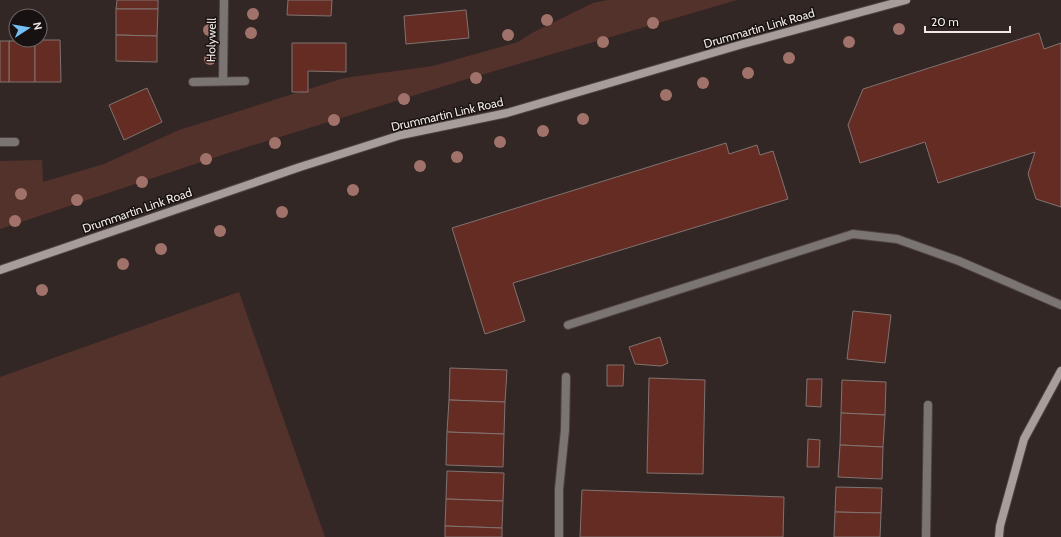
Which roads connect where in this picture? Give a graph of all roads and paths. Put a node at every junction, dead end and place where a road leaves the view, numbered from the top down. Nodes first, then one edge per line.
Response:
1 (224, 0) edge
2 (906, 0) edge
3 (223, 81) junction
4 (245, 81) dead end
5 (193, 82) dead end
6 (0, 142) edge
7 (15, 142) dead end
8 (0, 270) edge
9 (1061, 304) edge
10 (568, 325) dead end
11 (1061, 371) edge
12 (566, 377) dead end
13 (928, 405) dead end
14 (559, 537) edge
15 (926, 537) edge
16 (999, 537) edge

1 - 3 street, Holywell
2 - 8 main road, Drummartin Link Road
3 - 4 street
3 - 5 street
6 - 7 street
9 - 10 street
11 - 16 main road
12 - 14 street
13 - 15 street

